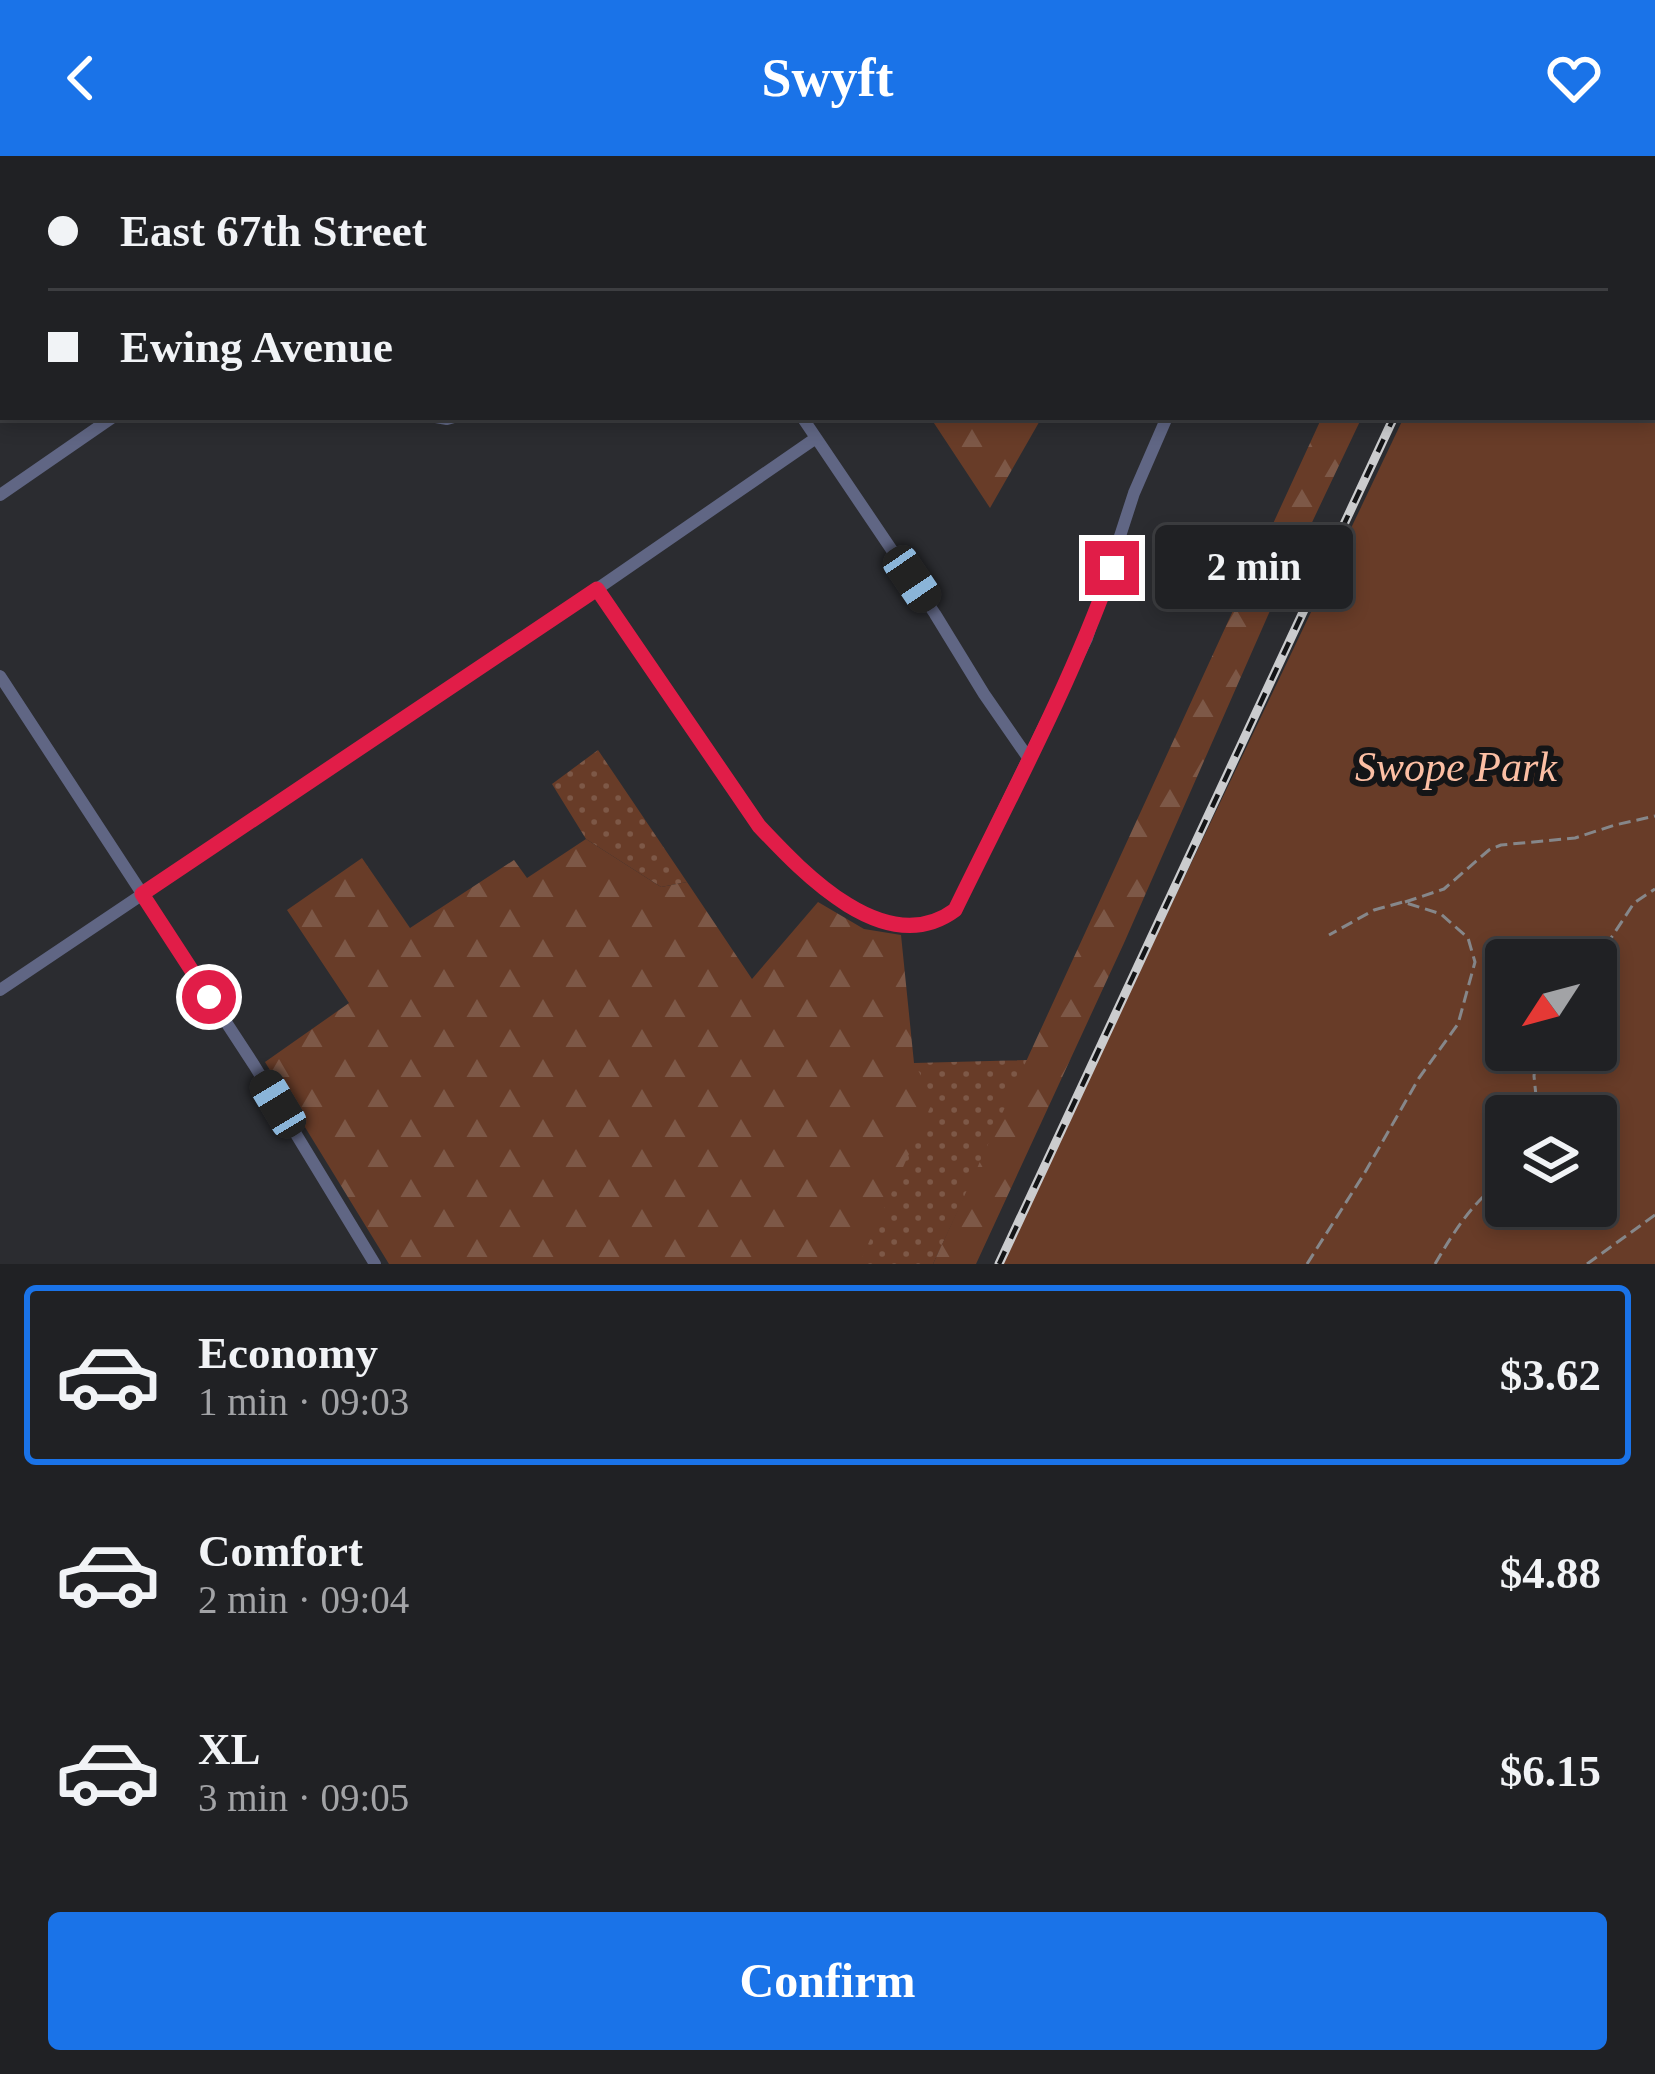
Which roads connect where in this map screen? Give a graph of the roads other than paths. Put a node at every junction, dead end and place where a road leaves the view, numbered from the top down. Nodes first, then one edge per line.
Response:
1 (108, 420) edge
2 (804, 420) edge
3 (1166, 420) edge
4 (816, 438) junction
5 (0, 495) edge
6 (597, 589) junction
7 (0, 676) edge
8 (1029, 759) junction
9 (142, 894) junction
10 (0, 990) edge
11 (375, 1264) edge

1 - 5 street
2 - 4 street
3 - 8 street
4 - 6 street
4 - 8 street
6 - 8 street
6 - 9 street
7 - 9 street
9 - 10 street
9 - 11 street

